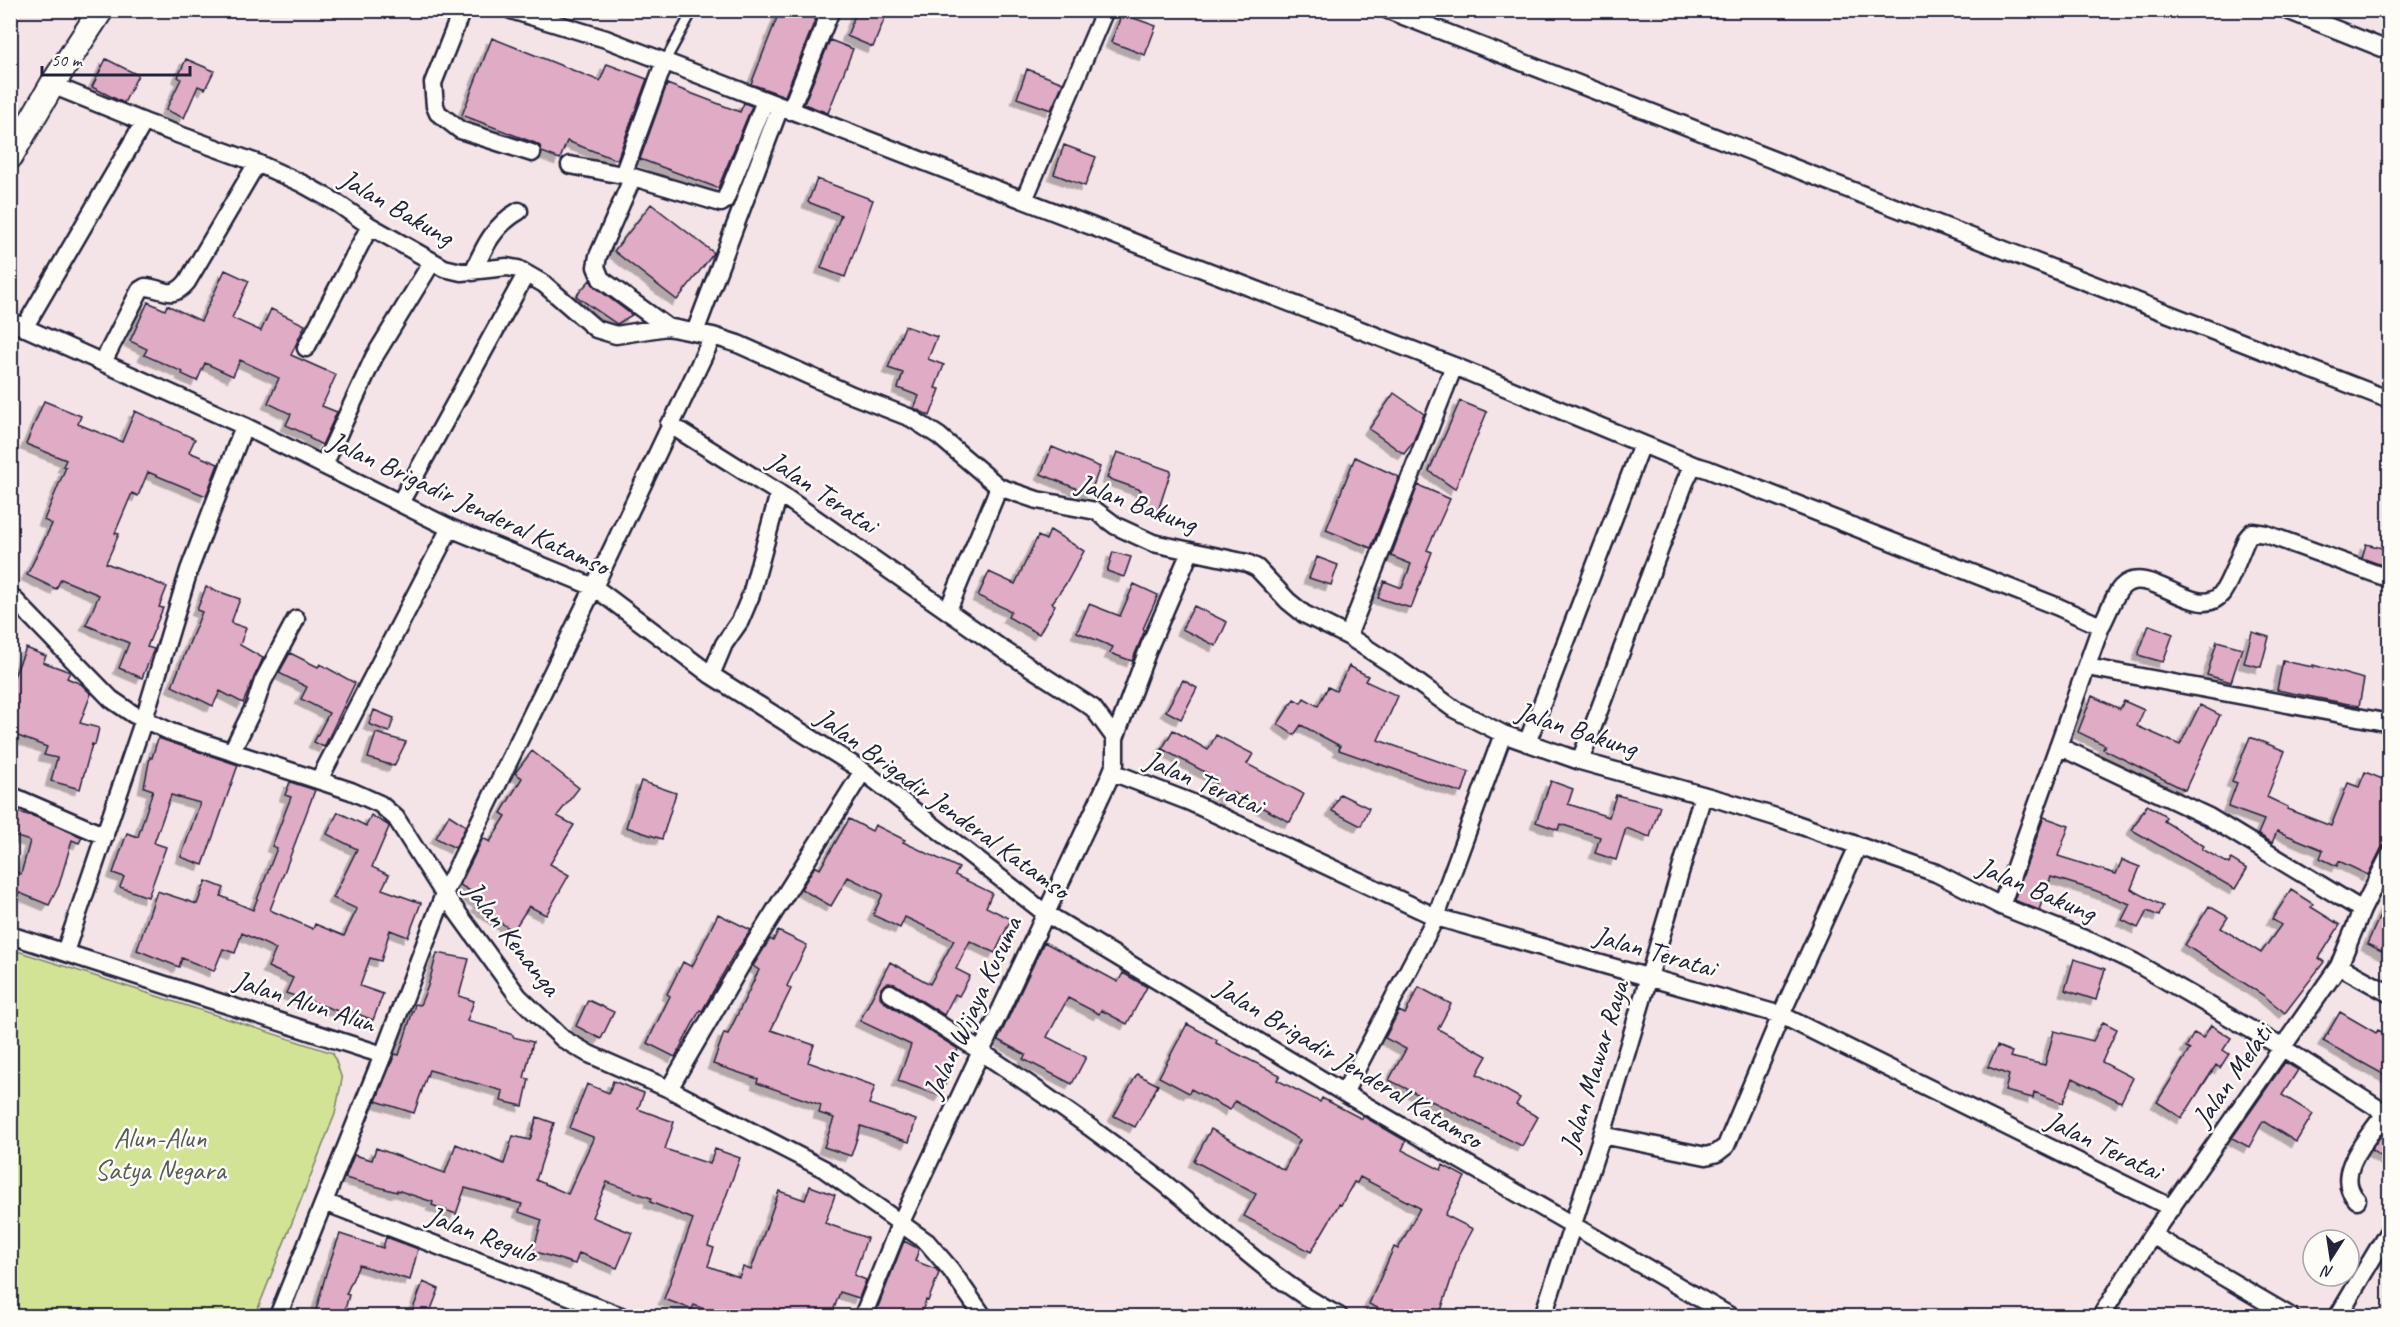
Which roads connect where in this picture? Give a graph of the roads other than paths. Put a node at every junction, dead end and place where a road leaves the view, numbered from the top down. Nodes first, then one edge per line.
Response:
1 (462, 10) edge
2 (511, 10) edge
3 (693, 10) edge
4 (831, 10) edge
5 (1105, 10) edge
6 (1388, 10) edge
7 (2287, 10) edge
8 (97, 12) edge
9 (2390, 51) edge
10 (664, 63) junction
11 (52, 85) junction
12 (778, 106) junction
13 (144, 122) junction
14 (532, 153) dead end
15 (10, 157) edge
16 (257, 163) junction
17 (570, 165) dead end
18 (628, 176) junction
19 (1024, 200) junction
20 (519, 211) dead end
21 (370, 226) junction
22 (432, 262) junction
23 (473, 272) junction
24 (526, 274) junction
25 (17, 325) edge
26 (667, 327) junction
27 (695, 332) junction
28 (712, 336) junction
29 (306, 348) dead end
30 (103, 362) junction
31 (1454, 366) junction
32 (2390, 400) edge
33 (669, 424) junction
34 (244, 426) junction
35 (1642, 444) junction
36 (324, 465) junction
37 (1693, 465) junction
38 (999, 487) junction
39 (778, 493) junction
40 (400, 503) junction
41 (450, 528) junction
42 (1190, 552) junction
43 (2390, 579) edge
44 (594, 587) junction
45 (10, 595) edge
46 (948, 610) junction
47 (296, 619) dead end
48 (2101, 626) junction
49 (1348, 636) junction
50 (2087, 667) junction
51 (711, 675) junction
52 (144, 719) junction
53 (2390, 723) edge
54 (1503, 734) junction
55 (1115, 738) junction
56 (1527, 743) junction
57 (2058, 746) junction
58 (232, 752) junction
59 (1580, 761) junction
60 (863, 771) junction
61 (1112, 772) junction
62 (319, 780) junction
63 (10, 795) edge
64 (1702, 795) junction
65 (105, 836) junction
66 (1858, 846) junction
67 (2390, 854) edge
68 (444, 894) junction
69 (2001, 906) junction
70 (2362, 910) junction
71 (1045, 913) junction
72 (1436, 917) junction
73 (10, 935) edge
74 (64, 952) junction
75 (2339, 966) junction
76 (1649, 978) junction
77 (890, 993) dead end
78 (2390, 994) edge
79 (1781, 1015) junction
80 (2283, 1048) junction
81 (981, 1052) junction
82 (383, 1055) junction
83 (669, 1089) junction
84 (1344, 1093) junction
85 (2387, 1115) edge
86 (1602, 1135) junction
87 (2357, 1200) dead end
88 (324, 1202) junction
89 (2172, 1208) junction
90 (900, 1224) junction
91 (1574, 1226) junction
92 (2390, 1229) edge
93 (2151, 1235) junction
94 (2105, 1315) edge
95 (278, 1317) edge
96 (621, 1317) edge
97 (863, 1317) edge
98 (983, 1317) edge
99 (1339, 1317) edge
100 (1543, 1317) edge
101 (1730, 1317) edge
102 (2290, 1317) edge
103 (2338, 1317) edge

1 - 14 street
2 - 10 street
3 - 10 lane
4 - 12 street
5 - 19 street
6 - 32 street
7 - 9 street
8 - 11 street
10 - 12 street
10 - 18 street
11 - 13 street, Jalan Bakung
11 - 15 street
12 - 18 street
12 - 19 street
12 - 27 street
13 - 16 street, Jalan Bakung
13 - 25 street
16 - 21 street, Jalan Bakung
16 - 30 street
17 - 18 street
18 - 26 street
19 - 31 street
20 - 23 street
21 - 22 street, Jalan Bakung
21 - 29 street
22 - 23 street, Jalan Bakung
22 - 36 street
23 - 24 street, Jalan Bakung
24 - 26 street, Jalan Bakung
24 - 40 street
25 - 30 street, Jalan Brigadir Jenderal Katamso
26 - 27 street, Jalan Bakung
27 - 28 street, Jalan Bakung
28 - 33 street
28 - 38 street, Jalan Bakung
30 - 34 street, Jalan Brigadir Jenderal Katamso
31 - 35 street
31 - 49 street
33 - 39 street, Jalan Teratai
33 - 44 street
34 - 36 street, Jalan Brigadir Jenderal Katamso
34 - 52 street
35 - 37 street
35 - 56 street
36 - 40 street, Jalan Brigadir Jenderal Katamso
37 - 48 street
37 - 59 street
38 - 42 street, Jalan Bakung
38 - 46 street
39 - 46 street, Jalan Teratai
39 - 51 street
40 - 41 street, Jalan Brigadir Jenderal Katamso
41 - 44 street, Jalan Brigadir Jenderal Katamso
41 - 62 street
42 - 49 street, Jalan Bakung
42 - 55 street, Jalan Wijaya Kusuma
43 - 48 street
44 - 51 street, Jalan Brigadir Jenderal Katamso
44 - 68 street
45 - 52 street, Jalan Kenanga
46 - 55 street, Jalan Teratai
47 - 58 street
48 - 50 street
49 - 54 street, Jalan Bakung
50 - 53 street
50 - 57 street
51 - 60 street, Jalan Brigadir Jenderal Katamso
52 - 58 street, Jalan Kenanga
52 - 65 street
54 - 56 street, Jalan Bakung
54 - 72 street
55 - 61 street, Jalan Wijaya Kusuma
56 - 59 street, Jalan Bakung
57 - 69 street
57 - 70 street
58 - 62 street, Jalan Kenanga
59 - 64 street, Jalan Bakung
60 - 71 street, Jalan Brigadir Jenderal Katamso
60 - 83 street
61 - 71 street, Jalan Wijaya Kusuma
61 - 72 street, Jalan Teratai
62 - 68 street, Jalan Kenanga
63 - 65 street
64 - 66 street, Jalan Bakung
64 - 76 street, Jalan Mawar Raya
65 - 74 street
66 - 69 street, Jalan Bakung
66 - 79 street
67 - 70 street, Jalan Melati
68 - 82 street
68 - 83 street, Jalan Kenanga
69 - 80 street, Jalan Bakung
70 - 75 street, Jalan Melati
71 - 81 street, Jalan Wijaya Kusuma
71 - 84 street, Jalan Brigadir Jenderal Katamso
72 - 76 street, Jalan Teratai
72 - 84 street
73 - 74 street, Jalan Alun Alun
74 - 82 street, Jalan Alun Alun
75 - 78 street
75 - 80 street, Jalan Melati
76 - 79 street, Jalan Teratai
76 - 86 street, Jalan Mawar Raya
77 - 81 street
79 - 86 street
79 - 89 street, Jalan Teratai
80 - 85 street, Jalan Bakung
80 - 89 street, Jalan Melati
81 - 90 street, Jalan Wijaya Kusuma
81 - 99 street
82 - 88 street, Jalan Alun Alun
83 - 90 street, Jalan Kenanga
84 - 91 street, Jalan Brigadir Jenderal Katamso
85 - 87 street
86 - 91 street, Jalan Mawar Raya
88 - 95 street, Jalan Alun Alun
88 - 96 street, Jalan Regulo
89 - 93 street, Jalan Melati
90 - 97 street, Jalan Wijaya Kusuma
90 - 98 street, Jalan Kenanga
91 - 100 street, Jalan Mawar Raya
91 - 101 street, Jalan Brigadir Jenderal Katamso
92 - 103 street
93 - 94 street, Jalan Melati
93 - 102 street

